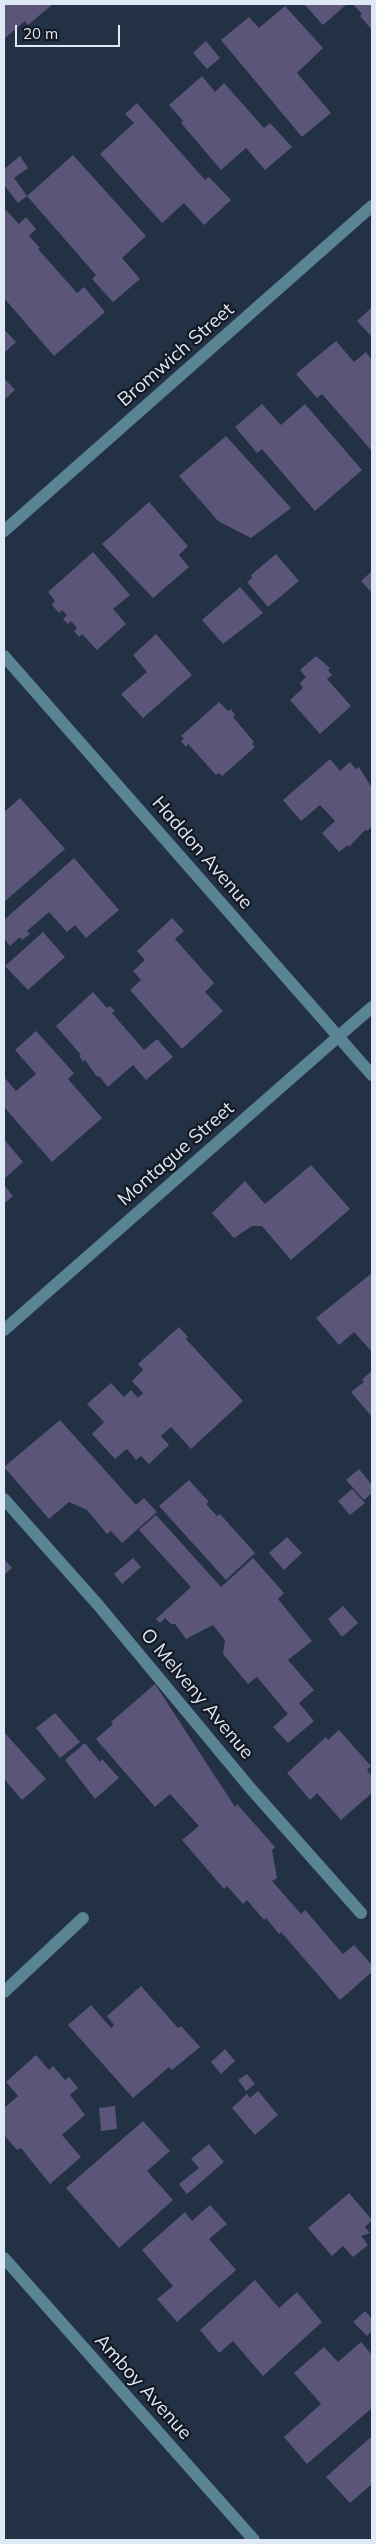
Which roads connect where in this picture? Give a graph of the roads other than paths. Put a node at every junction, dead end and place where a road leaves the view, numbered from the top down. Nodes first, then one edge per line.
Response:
1 (372, 206) edge
2 (4, 531) edge
3 (4, 656) edge
4 (372, 1007) edge
5 (338, 1036) junction
6 (372, 1075) edge
7 (4, 1330) edge
8 (4, 1499) edge
9 (361, 1913) dead end
10 (83, 1918) dead end
11 (4, 1992) edge
12 (4, 2258) edge
13 (254, 2540) edge

1 - 2 street, Bromwich Street
3 - 5 street, Haddon Avenue
4 - 5 street, Montague Street
5 - 6 street, Haddon Avenue
5 - 7 street, Montague Street
8 - 9 street, O Melveny Avenue
10 - 11 street
12 - 13 street, Amboy Avenue

